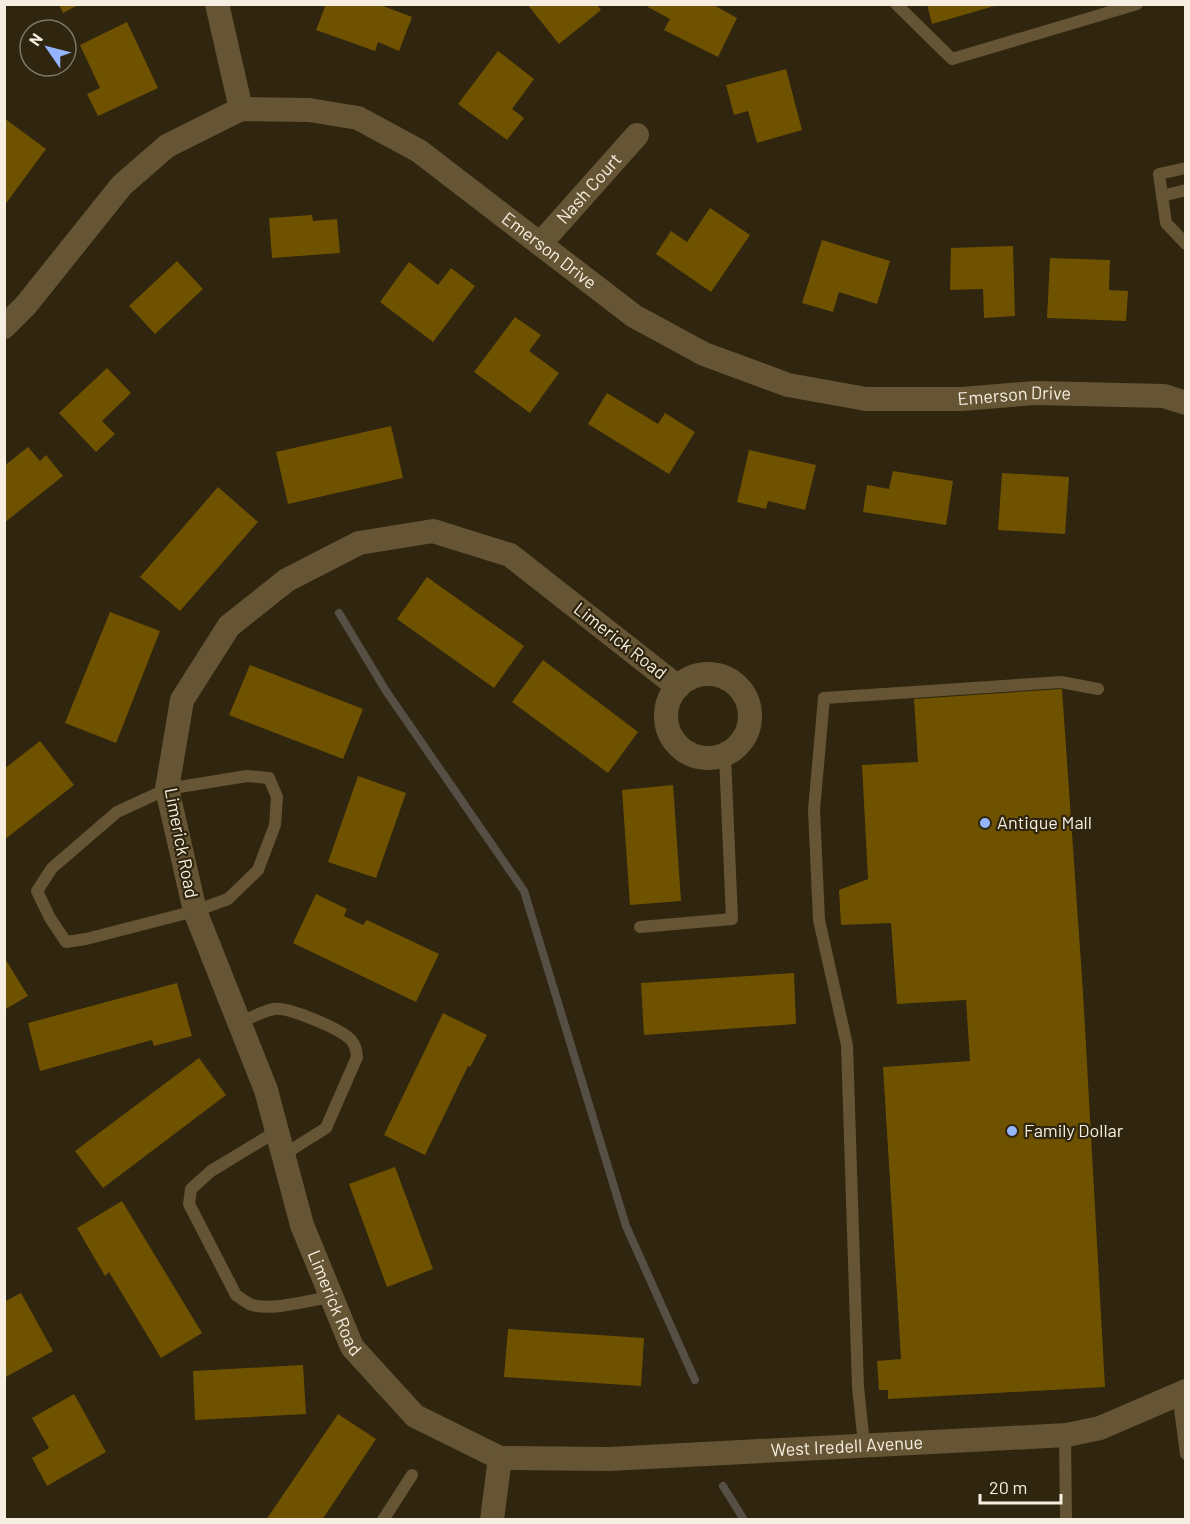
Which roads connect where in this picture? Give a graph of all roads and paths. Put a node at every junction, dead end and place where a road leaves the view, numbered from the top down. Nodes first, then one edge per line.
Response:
1 (216, 4) edge
2 (896, 4) edge
3 (1137, 4) edge
4 (241, 109) junction
5 (637, 135) dead end
6 (1185, 168) edge
7 (1185, 190) edge
8 (1162, 196) junction
9 (540, 244) junction
10 (1185, 244) edge
11 (4, 327) edge
12 (1185, 403) edge
13 (678, 687) junction
14 (1098, 689) dead end
15 (725, 756) junction
16 (167, 789) junction
17 (195, 911) junction
18 (640, 927) dead end
19 (239, 1023) junction
20 (277, 1131) junction
21 (283, 1155) junction
22 (332, 1297) junction
23 (1182, 1392) edge
24 (1065, 1434) junction
25 (864, 1444) junction
26 (1185, 1454) edge
27 (500, 1458) junction
28 (412, 1474) dead end
29 (383, 1520) edge
30 (492, 1520) edge
31 (1066, 1520) edge

1 - 4 street
2 - 3 lane
4 - 9 street, Emerson Drive
4 - 11 street, Emerson Drive
5 - 9 street, Nash Court
6 - 8 lane
7 - 8 lane
8 - 10 lane
9 - 12 street, Emerson Drive
13 - 15 street, Limerick Road
13 - 15 street, Limerick Road
13 - 16 street, Limerick Road
14 - 25 lane
15 - 18 lane
16 - 17 street, Limerick Road
16 - 17 lane
16 - 17 lane
17 - 19 street, Limerick Road
19 - 20 street, Limerick Road
19 - 21 lane
20 - 21 street, Limerick Road
20 - 22 lane
21 - 22 street, Limerick Road
22 - 27 street, Limerick Road
23 - 24 street, West Iredell Avenue
23 - 26 lane
24 - 25 street, West Iredell Avenue
24 - 31 lane
25 - 27 street, West Iredell Avenue
27 - 30 street
28 - 29 lane

